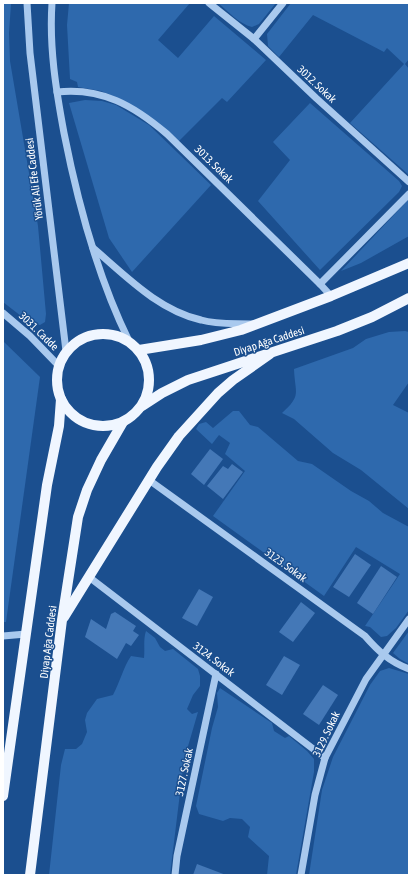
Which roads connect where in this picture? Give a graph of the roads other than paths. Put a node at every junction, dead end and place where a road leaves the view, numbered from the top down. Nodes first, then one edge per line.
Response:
1 (27, 3) edge
2 (52, 3) edge
3 (209, 3) edge
4 (283, 3) edge
5 (254, 39) junction
6 (57, 92) junction
7 (409, 182) edge
8 (409, 194) edge
9 (92, 247) junction
10 (409, 263) edge
11 (320, 284) junction
12 (331, 296) junction
13 (408, 300) edge
14 (3, 313) edge
15 (259, 324) junction
16 (129, 341) junction
17 (139, 350) junction
18 (66, 351) junction
19 (270, 354) junction
20 (59, 366) junction
21 (61, 399) junction
22 (141, 407) junction
23 (124, 422) junction
24 (149, 480) junction
25 (89, 577) junction
26 (409, 619) edge
27 (62, 620) junction
28 (26, 634) junction
29 (3, 636) edge
30 (382, 655) junction
31 (409, 669) edge
32 (216, 674) junction
33 (325, 758) junction
34 (3, 796) edge
35 (30, 875) edge
36 (175, 875) edge
37 (301, 875) edge

1 - 18 street, Yörük Ali Efe Caddesi
2 - 6 street
3 - 5 street, 3012. Sokak
4 - 5 street
5 - 7 street, 3012. Sokak
6 - 9 street
6 - 11 street, 3013. Sokak
8 - 11 street
9 - 15 street
9 - 16 street
10 - 12 main road, Diyap Ağa Caddesi
11 - 12 street, 3013. Sokak
12 - 15 main road, Diyap Ağa Caddesi
13 - 19 main road, Diyap Ağa Caddesi
14 - 20 street, 3031. Cadde
15 - 17 main road, Diyap Ağa Caddesi
16 - 17 main road, Diyap Ağa Caddesi
16 - 18 main road, Diyap Ağa Caddesi
17 - 22 main road, Diyap Ağa Caddesi
18 - 20 main road, Diyap Ağa Caddesi
19 - 22 main road, Diyap Ağa Caddesi
19 - 24 main road
20 - 21 main road, Diyap Ağa Caddesi
21 - 23 main road, Diyap Ağa Caddesi
21 - 28 main road, Diyap Ağa Caddesi
22 - 23 main road, Diyap Ağa Caddesi
23 - 27 main road, Diyap Ağa Caddesi
24 - 25 main road
24 - 30 street, 3123. Sokak
25 - 27 main road
25 - 32 street, 3124. Sokak
26 - 30 street, 3129. Sokak
27 - 35 main road, Diyap Ağa Caddesi
28 - 29 street
28 - 34 main road, Diyap Ağa Caddesi
30 - 31 street, 3123. Sokak
30 - 33 street, 3129. Sokak
32 - 33 street, 3124. Sokak
32 - 36 street, 3127. Sokak
33 - 37 street, 3129. Sokak

